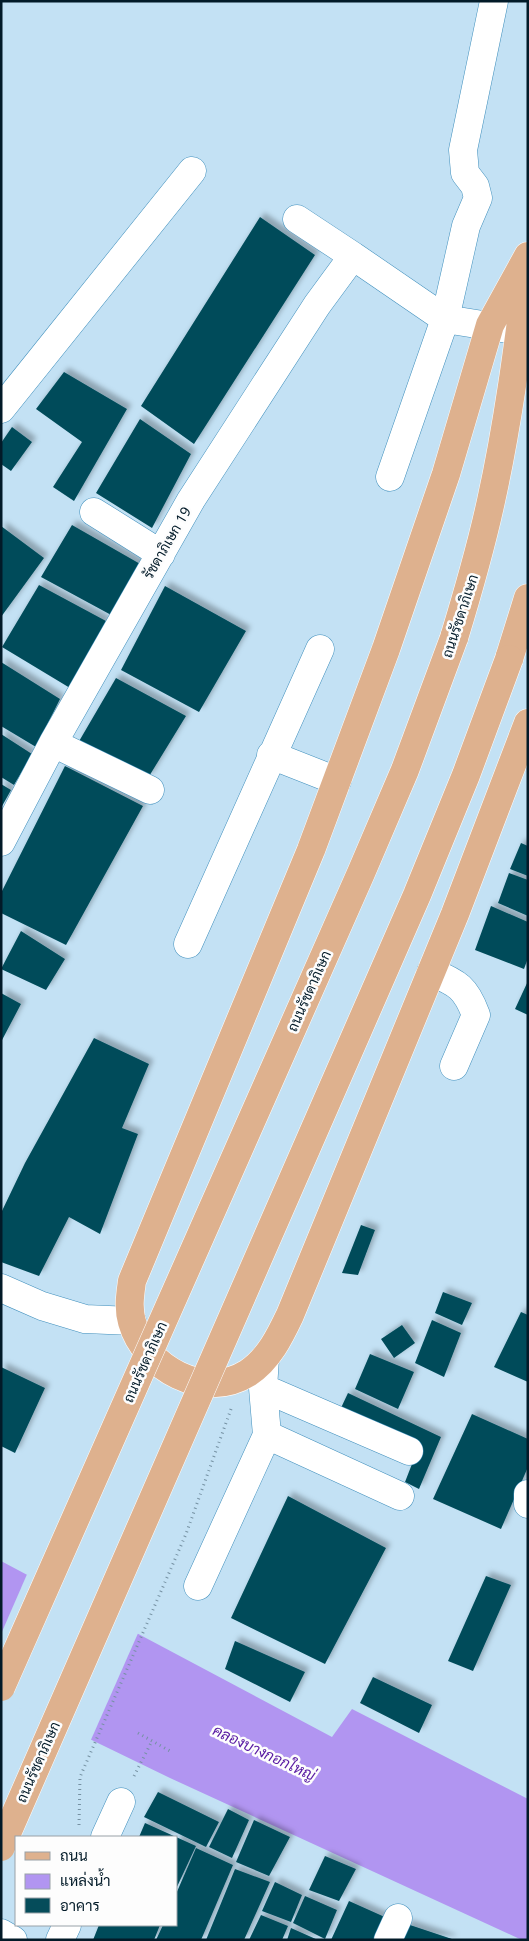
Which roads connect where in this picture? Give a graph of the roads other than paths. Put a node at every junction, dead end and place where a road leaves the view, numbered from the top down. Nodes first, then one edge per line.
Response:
1 (494, 1) edge
2 (192, 171) dead end
3 (297, 219) dead end
4 (352, 256) junction
5 (528, 256) edge
6 (528, 268) edge
7 (445, 319) junction
8 (490, 325) junction
9 (520, 331) junction
10 (1, 409) edge
11 (390, 477) dead end
12 (94, 512) dead end
13 (161, 554) junction
14 (528, 598) edge
15 (320, 649) dead end
16 (528, 723) edge
17 (53, 743) junction
18 (272, 755) junction
19 (337, 781) junction
20 (150, 790) dead end
21 (1, 842) edge
22 (188, 944) dead end
23 (431, 972) junction
24 (454, 1066) dead end
25 (1, 1288) edge
26 (132, 1321) junction
27 (253, 1382) junction
28 (267, 1435) junction
29 (409, 1451) dead end
30 (528, 1494) edge
31 (400, 1496) dead end
32 (528, 1504) edge
33 (198, 1586) dead end
34 (1, 1687) edge
35 (121, 1802) dead end
36 (105, 1836) edge
37 (1, 1847) edge
38 (67, 1926) edge
39 (1, 1934) edge
40 (13, 1940) edge
41 (60, 1940) edge

1 - 7 street
2 - 10 street
3 - 4 street
4 - 7 street
4 - 13 street, รัชดาภิเษก 19
5 - 8 main road
6 - 9 main road, ถนนรัชดาภิเษก
7 - 8 street
7 - 11 street
8 - 9 street
8 - 19 main road
9 - 34 main road, ถนนรัชดาภิเษก, bridge
12 - 13 street
13 - 17 street, รัชดาภิเษก 19
14 - 37 main road, ถนนรัชดาภิเษก, bridge
15 - 18 street
16 - 23 main road
17 - 20 street
17 - 21 street, รัชดาภิเษก 19
18 - 19 street
18 - 22 street
19 - 26 main road
23 - 24 street
23 - 27 main road
25 - 26 street
26 - 27 main road
27 - 28 street
27 - 29 street
28 - 31 street
28 - 33 street
30 - 32 street
35 - 36 street
38 - 41 street
39 - 40 street

